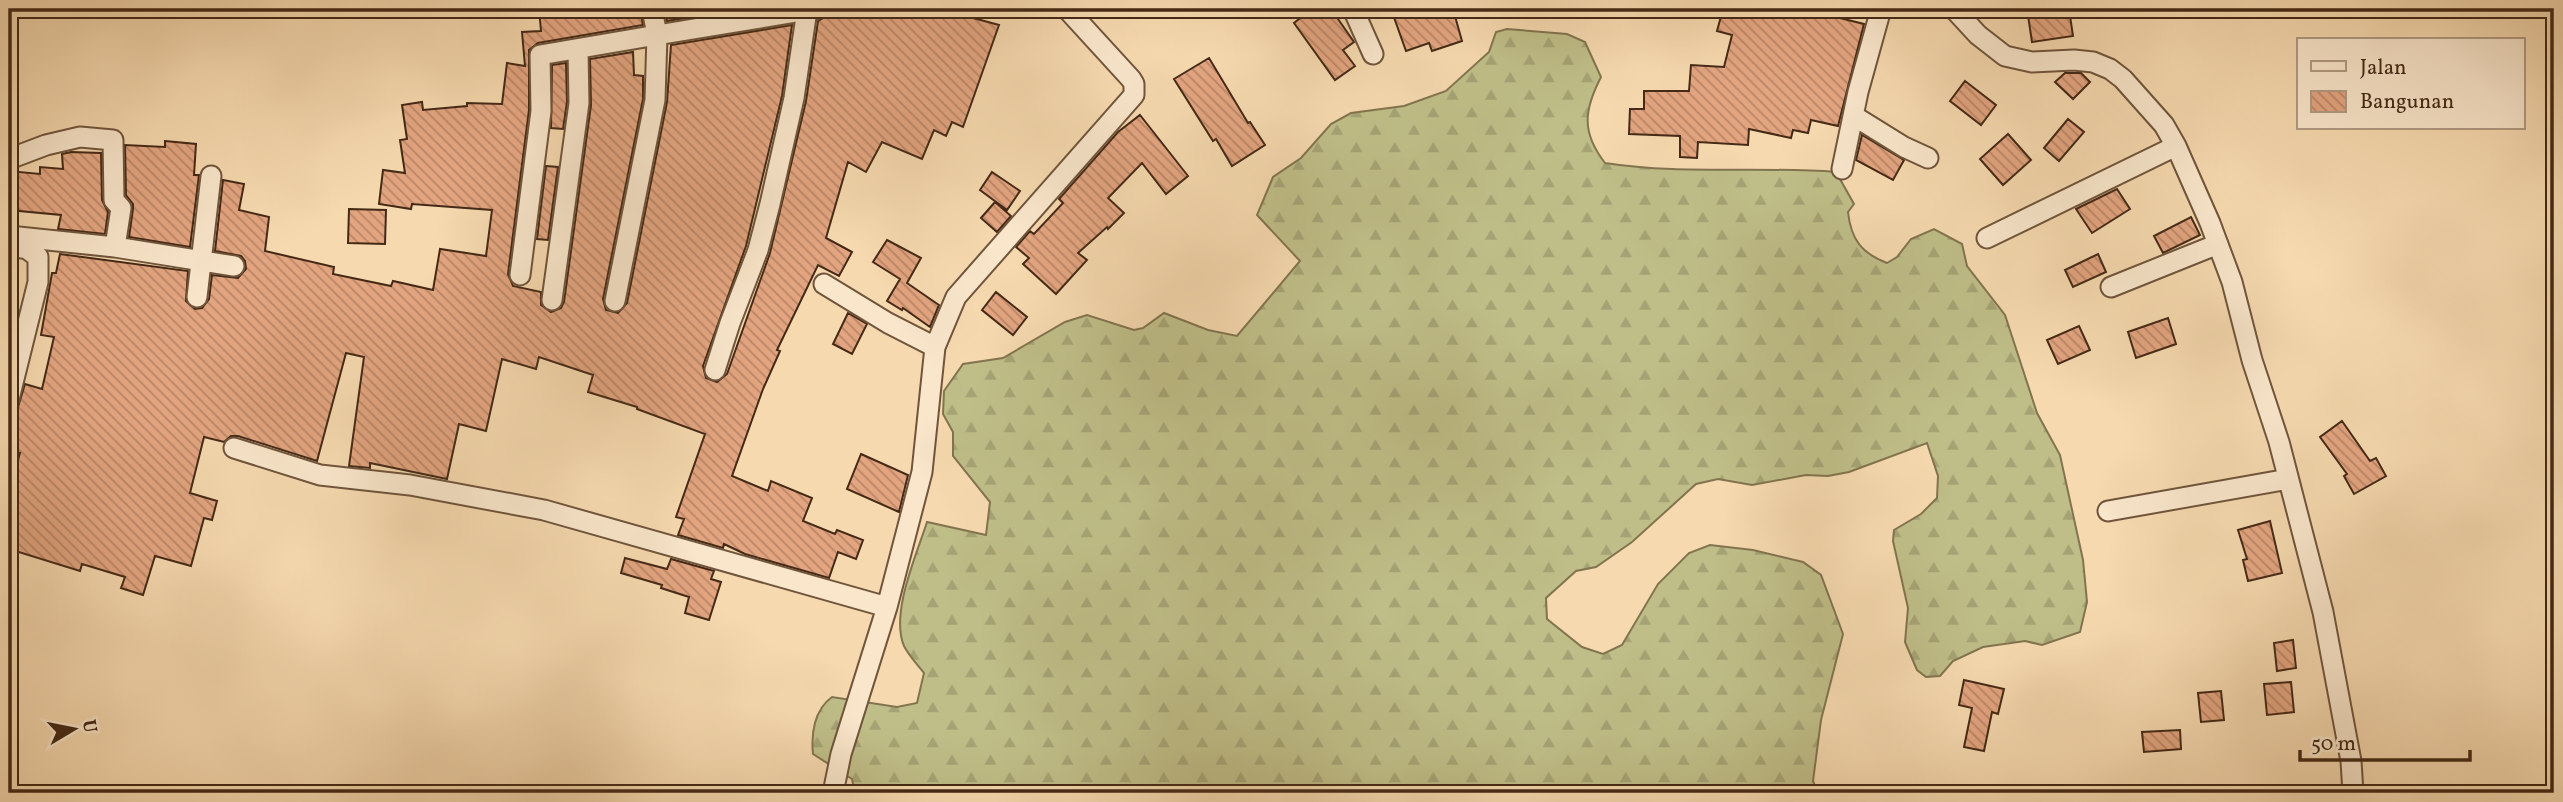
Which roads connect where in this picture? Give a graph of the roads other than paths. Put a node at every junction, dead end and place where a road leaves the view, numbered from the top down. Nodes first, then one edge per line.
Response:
1 (652, 9) edge
2 (811, 9) edge
3 (1067, 9) edge
4 (1353, 9) edge
5 (1881, 9) edge
6 (1954, 9) edge
7 (657, 35) junction
8 (578, 49) junction
9 (1373, 54) dead end
10 (1854, 116) junction
11 (2176, 146) junction
12 (1928, 158) dead end
13 (9, 159) edge
14 (1842, 169) dead end
15 (211, 176) dead end
16 (9, 236) edge
17 (1987, 238) dead end
18 (2218, 244) junction
19 (9, 246) edge
20 (114, 247) junction
21 (200, 260) junction
22 (234, 267) dead end
23 (520, 275) dead end
24 (824, 284) dead end
25 (2110, 287) dead end
26 (197, 297) dead end
27 (552, 300) dead end
28 (615, 301) dead end
29 (935, 347) junction
30 (715, 370) dead end
31 (9, 399) edge
32 (234, 448) dead end
33 (2288, 479) junction
34 (2108, 511) dead end
35 (887, 607) junction
36 (833, 793) edge
37 (2353, 793) edge

1 - 7 street
2 - 7 street
2 - 30 street
3 - 29 street
4 - 9 street
5 - 10 street
6 - 11 street
7 - 8 street
7 - 28 street
8 - 23 street
8 - 27 street
10 - 12 street
10 - 14 street
11 - 17 street
11 - 18 street
13 - 20 street
15 - 21 street
16 - 20 street
18 - 25 street
18 - 33 street
19 - 31 street
20 - 21 street
21 - 22 street
21 - 26 street
24 - 29 street
29 - 35 street
32 - 35 street
33 - 34 street
33 - 37 street
35 - 36 street

